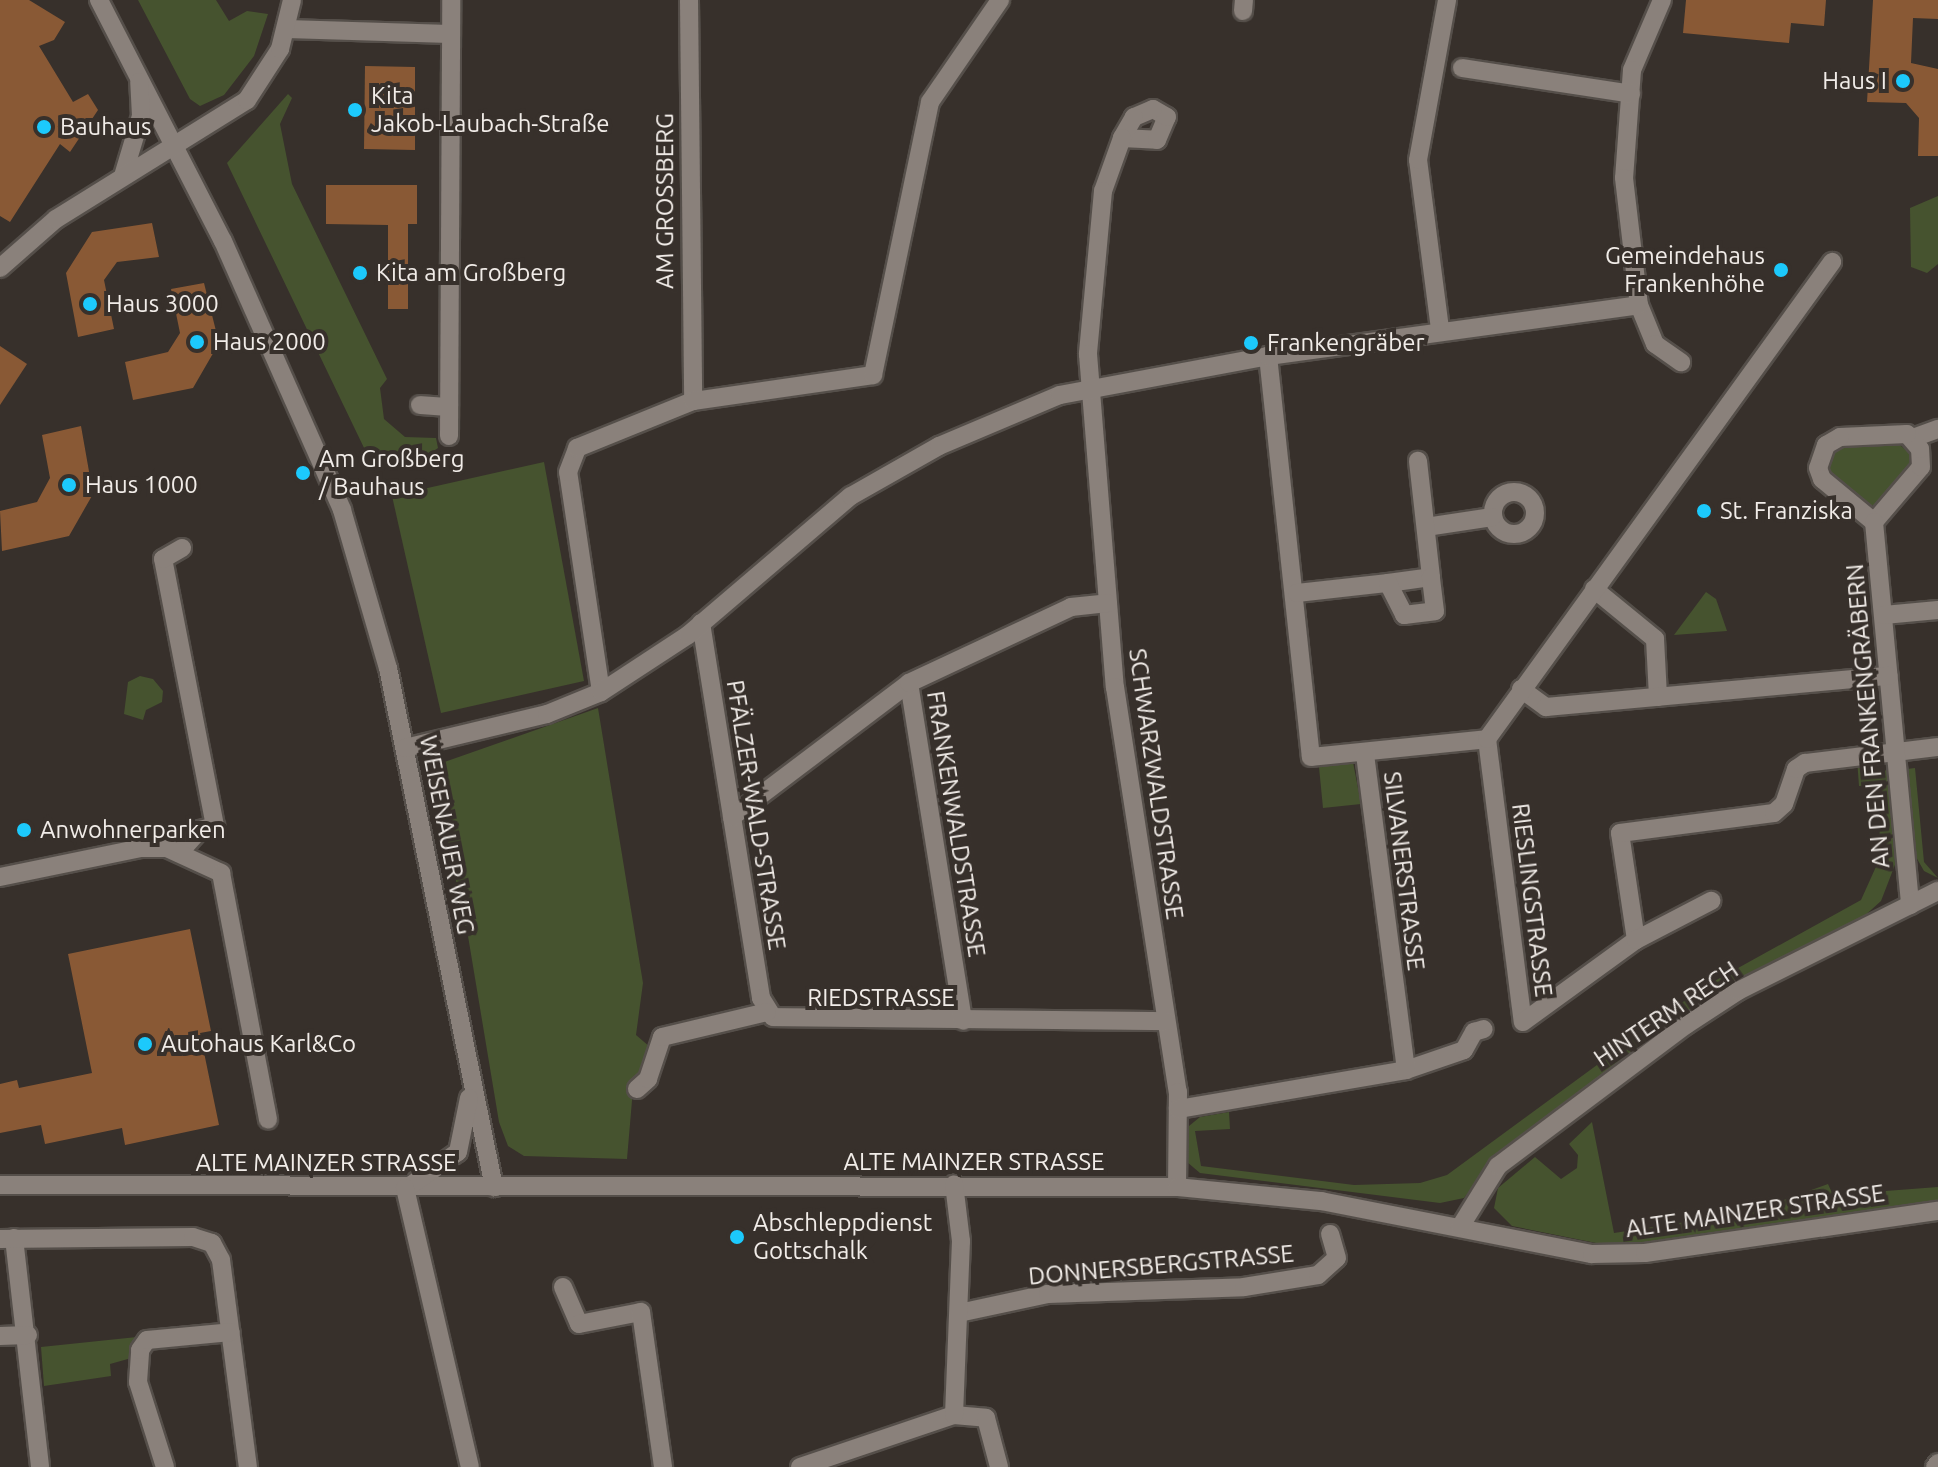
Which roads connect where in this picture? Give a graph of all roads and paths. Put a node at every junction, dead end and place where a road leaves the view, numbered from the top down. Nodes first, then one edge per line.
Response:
1 (99, 0) edge
2 (451, 0) edge
3 (689, 0) edge
4 (1000, 0) edge
5 (1447, 0) edge
6 (1662, 0) edge
7 (290, 3) edge
8 (288, 29) junction
9 (449, 34) junction
10 (137, 68) junction
11 (1462, 68) dead end
12 (1631, 94) junction
13 (1122, 138) dead end
14 (175, 145) junction
15 (123, 176) junction
16 (1832, 262) dead end
17 (0, 268) edge
18 (1639, 305) junction
19 (1440, 329) junction
20 (1268, 356) junction
21 (1681, 362) dead end
22 (1090, 387) junction
23 (693, 401) junction
24 (420, 405) dead end
25 (449, 407) junction
26 (1938, 429) edge
27 (449, 436) dead end
28 (1913, 438) junction
29 (1418, 461) dead end
30 (1492, 517) dead end
31 (1874, 522) junction
32 (1426, 527) junction
33 (182, 548) dead end
34 (1431, 577) junction
35 (1388, 583) junction
36 (1594, 589) junction
37 (1297, 593) junction
38 (1108, 603) junction
39 (1938, 610) edge
40 (1884, 615) junction
41 (701, 623) junction
42 (1889, 676) junction
43 (909, 683) junction
44 (1521, 689) junction
45 (601, 692) junction
46 (1658, 697) junction
47 (1487, 739) junction
48 (1938, 747) edge
49 (405, 748) junction
50 (1897, 751) junction
51 (1365, 753) junction
52 (732, 817) junction
53 (179, 853) junction
54 (0, 877) edge
55 (1938, 891) edge
56 (1711, 901) dead end
57 (1910, 905) junction
58 (1636, 940) junction
59 (767, 1012) junction
60 (963, 1021) junction
61 (1166, 1021) junction
62 (1484, 1029) dead end
63 (1406, 1070) junction
64 (471, 1076) junction
65 (637, 1089) dead end
66 (1178, 1109) junction
67 (268, 1120) dead end
68 (954, 1184) junction
69 (0, 1185) edge
70 (494, 1187) junction
71 (1177, 1187) junction
72 (405, 1188) junction
73 (1938, 1211) edge
74 (1460, 1227) junction
75 (1330, 1234) dead end
76 (7, 1238) edge
77 (563, 1287) dead end
78 (959, 1313) junction
79 (231, 1332) junction
80 (28, 1335) junction
81 (0, 1336) edge
82 (954, 1415) junction
83 (40, 1467) edge
84 (165, 1467) edge
85 (248, 1467) edge
86 (470, 1467) edge
87 (663, 1467) edge
88 (800, 1467) edge
89 (999, 1467) edge

1 - 10 street, WEISENAUER WEG
2 - 9 street
3 - 23 street, AM GROSSBERG
4 - 23 street
5 - 19 street
6 - 12 street
7 - 8 street
8 - 9 street
8 - 14 street
9 - 25 street
10 - 14 street, WEISENAUER WEG
10 - 15 street
11 - 12 street
12 - 18 street
13 - 22 street, SCHWARZWALDSTRASSE
14 - 15 street
14 - 49 street, WEISENAUER WEG
15 - 17 street
16 - 36 street
18 - 19 street
18 - 21 street
19 - 20 street
20 - 22 street
20 - 37 street, SILVANERSTRASSE
22 - 38 street, SCHWARZWALDSTRASSE
22 - 41 street
23 - 45 street
24 - 25 street
25 - 27 street
26 - 28 street
28 - 31 street
28 - 31 street
29 - 32 street
30 - 32 street
31 - 40 street, AN DEN FRANKENGRÄBERN
32 - 34 street
33 - 53 street
34 - 35 street
34 - 35 street
35 - 37 street
36 - 44 street
36 - 46 street
37 - 51 street, SILVANERSTRASSE
38 - 43 street
38 - 61 street, SCHWARZWALDSTRASSE
39 - 40 street
40 - 42 street, AN DEN FRANKENGRÄBERN
41 - 45 street
41 - 52 street, PFÄLZER-WALD-STRASSE
42 - 46 street
42 - 50 street, AN DEN FRANKENGRÄBERN
43 - 52 street
43 - 60 street, FRANKENWALDSTRASSE
44 - 46 street
44 - 47 street
45 - 49 street
47 - 51 street
47 - 58 street, RIESLINGSTRASSE
48 - 50 street
49 - 64 street, WEISENAUER WEG
50 - 57 street, AN DEN FRANKENGRÄBERN
50 - 58 street
51 - 63 street, SILVANERSTRASSE
52 - 59 street, PFÄLZER-WALD-STRASSE
53 - 54 street, ALTE MAINZER STRASSE
53 - 67 street, ALTE MAINZER STRASSE
55 - 57 street, HINTERM RECH
56 - 58 street, RIESLINGSTRASSE
57 - 74 street, HINTERM RECH
59 - 60 street, RIEDSTRASSE
59 - 65 street, RIEDSTRASSE
60 - 61 street, RIEDSTRASSE
61 - 66 street, SCHWARZWALDSTRASSE
62 - 63 street
63 - 66 street
64 - 70 street, WEISENAUER WEG
64 - 72 street
66 - 71 street, SCHWARZWALDSTRASSE
68 - 70 street, ALTE MAINZER STRASSE
68 - 71 street, ALTE MAINZER STRASSE
68 - 78 street
69 - 72 street, ALTE MAINZER STRASSE
70 - 72 street, ALTE MAINZER STRASSE
71 - 74 street, ALTE MAINZER STRASSE
72 - 86 street
73 - 74 street, ALTE MAINZER STRASSE
75 - 78 street, DONNERSBERGSTRASSE
76 - 79 street
76 - 80 street
77 - 87 street
78 - 82 street
79 - 84 street
79 - 85 street
80 - 81 street
80 - 83 street
82 - 88 street
82 - 89 street

